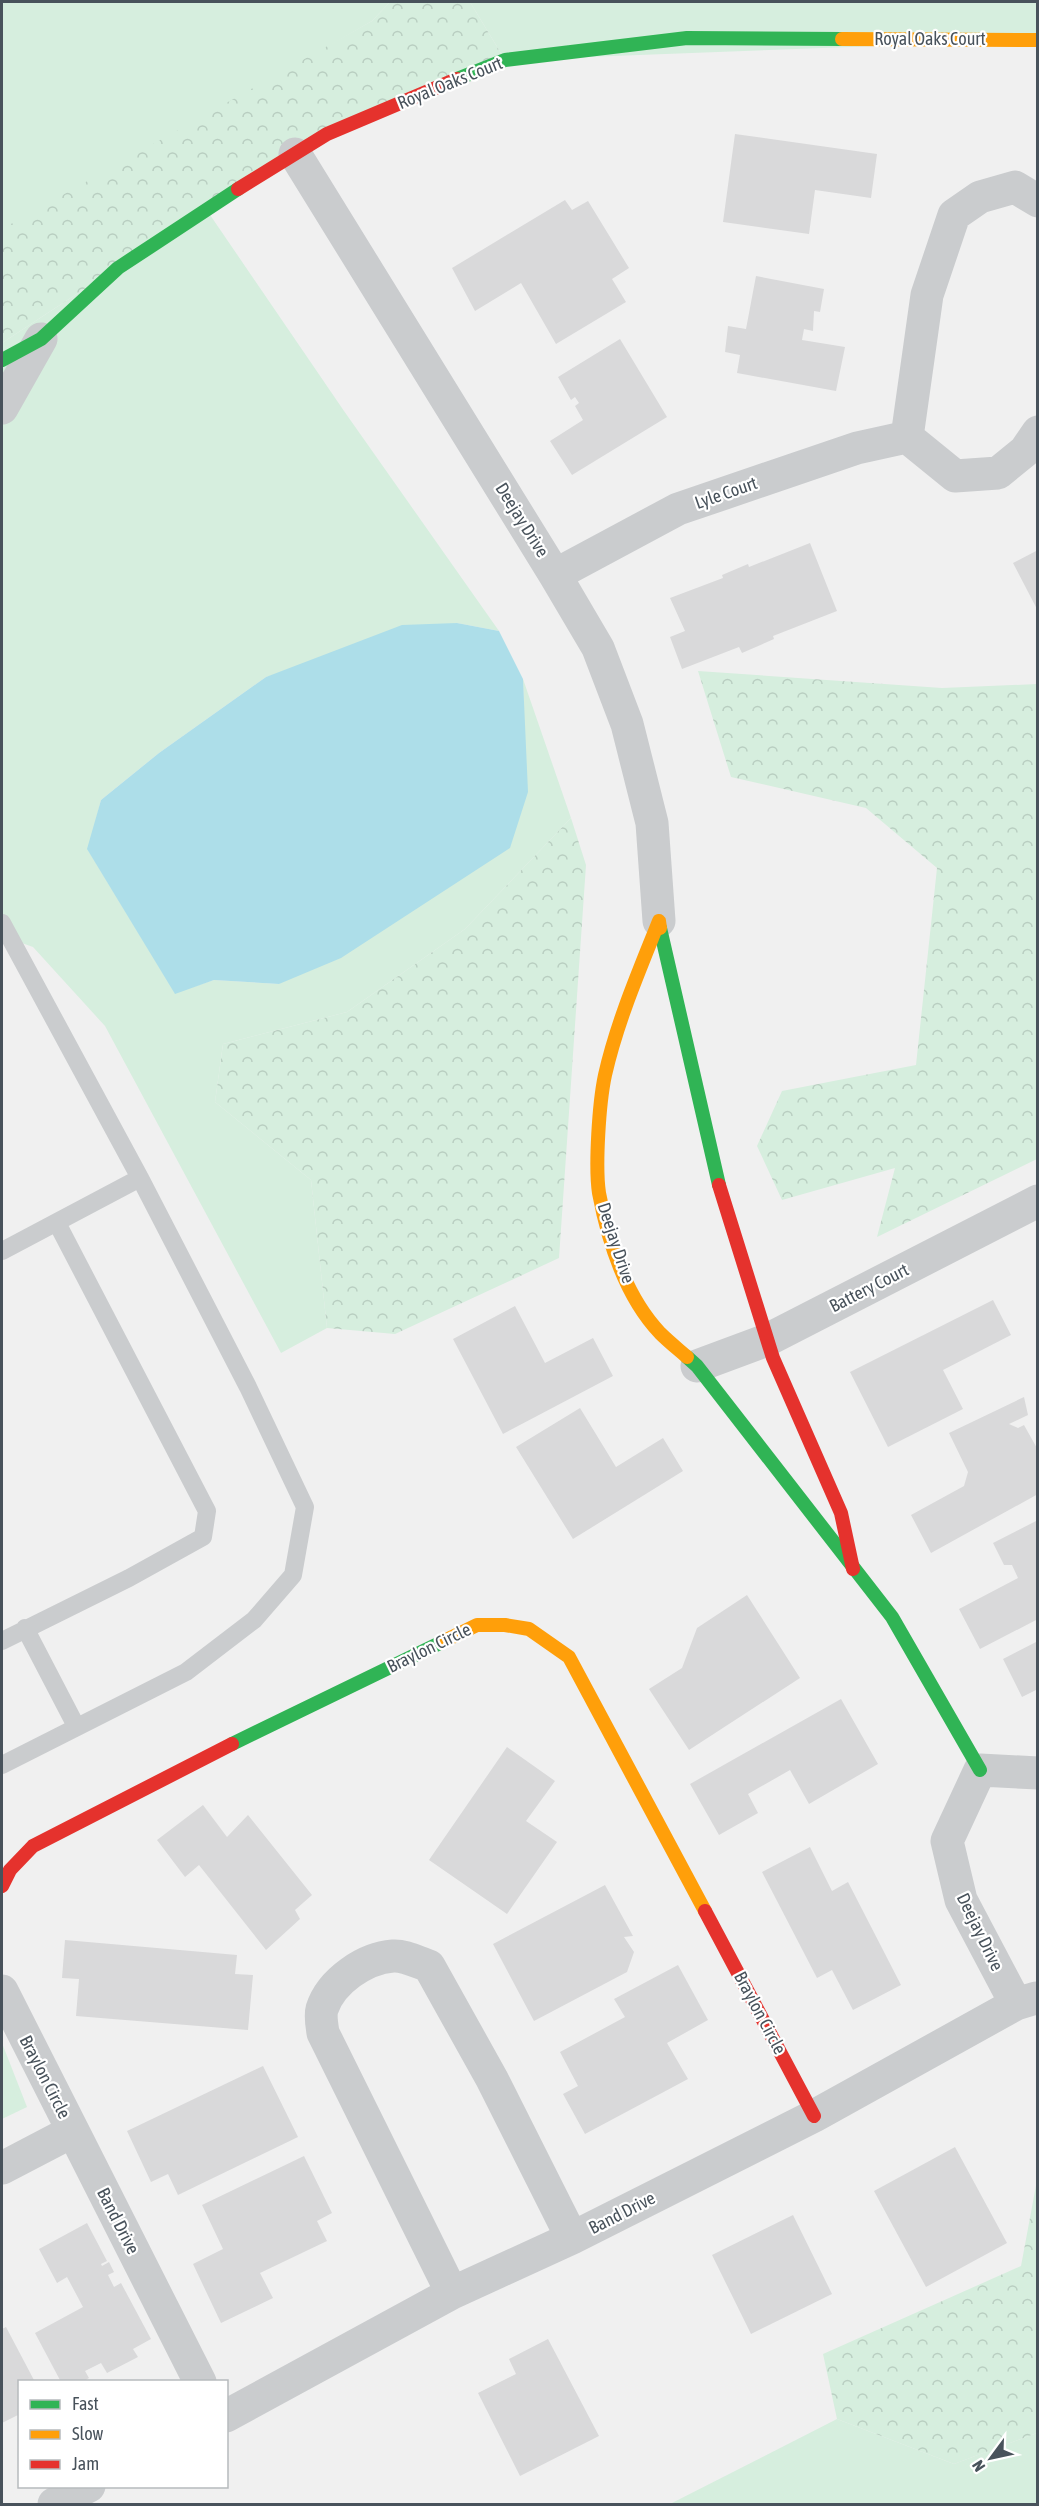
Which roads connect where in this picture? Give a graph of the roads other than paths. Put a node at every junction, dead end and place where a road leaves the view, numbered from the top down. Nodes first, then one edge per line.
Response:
1 (1038, 40) edge
2 (295, 154) junction
3 (1038, 201) edge
4 (41, 339) junction
5 (2, 360) edge
6 (2, 408) edge
7 (1038, 432) edge
8 (907, 436) junction
9 (555, 574) junction
10 (659, 921) junction
11 (2, 923) edge
12 (140, 1178) junction
13 (1038, 1201) edge
14 (57, 1223) junction
15 (2, 1251) edge
16 (767, 1340) junction
17 (697, 1366) junction
18 (853, 1569) junction
19 (25, 1628) junction
20 (2, 1641) edge
21 (76, 1726) junction
22 (2, 1765) edge
23 (980, 1770) junction
24 (1038, 1773) edge
25 (2, 1886) edge
26 (2, 1991) edge
27 (1027, 2001) edge
28 (814, 2116) junction
29 (73, 2131) junction
30 (2, 2168) edge
31 (572, 2238) junction
32 (452, 2293) junction
33 (199, 2380) edge
34 (228, 2415) edge
35 (87, 2488) edge
36 (54, 2505) edge

1 - 2 street, Royal Oaks Court
2 - 4 street, Royal Oaks Court
2 - 9 street, Deejay Drive
3 - 8 street
4 - 5 street, Royal Oaks Court
4 - 6 street, Royal Oaks Court
7 - 8 street
8 - 9 street, Lyle Court
9 - 10 street, Deejay Drive
10 - 16 street, Deejay Drive
10 - 17 street, Deejay Drive
11 - 12 lane
12 - 14 lane
12 - 21 lane
13 - 16 street, Battery Court
14 - 15 lane
14 - 19 lane
16 - 17 street, Battery Court
16 - 18 street, Deejay Drive
17 - 18 street, Deejay Drive
18 - 23 street, Deejay Drive
19 - 20 lane
19 - 21 lane
21 - 22 lane
23 - 24 street
23 - 27 street, Deejay Drive
25 - 28 street, Braylon Circle
26 - 29 street, Braylon Circle
27 - 28 street, Band Drive
28 - 31 street, Band Drive
29 - 30 street
29 - 33 street, Band Drive
31 - 32 street, Band Drive
31 - 32 street
32 - 34 street, Band Drive
35 - 36 street

